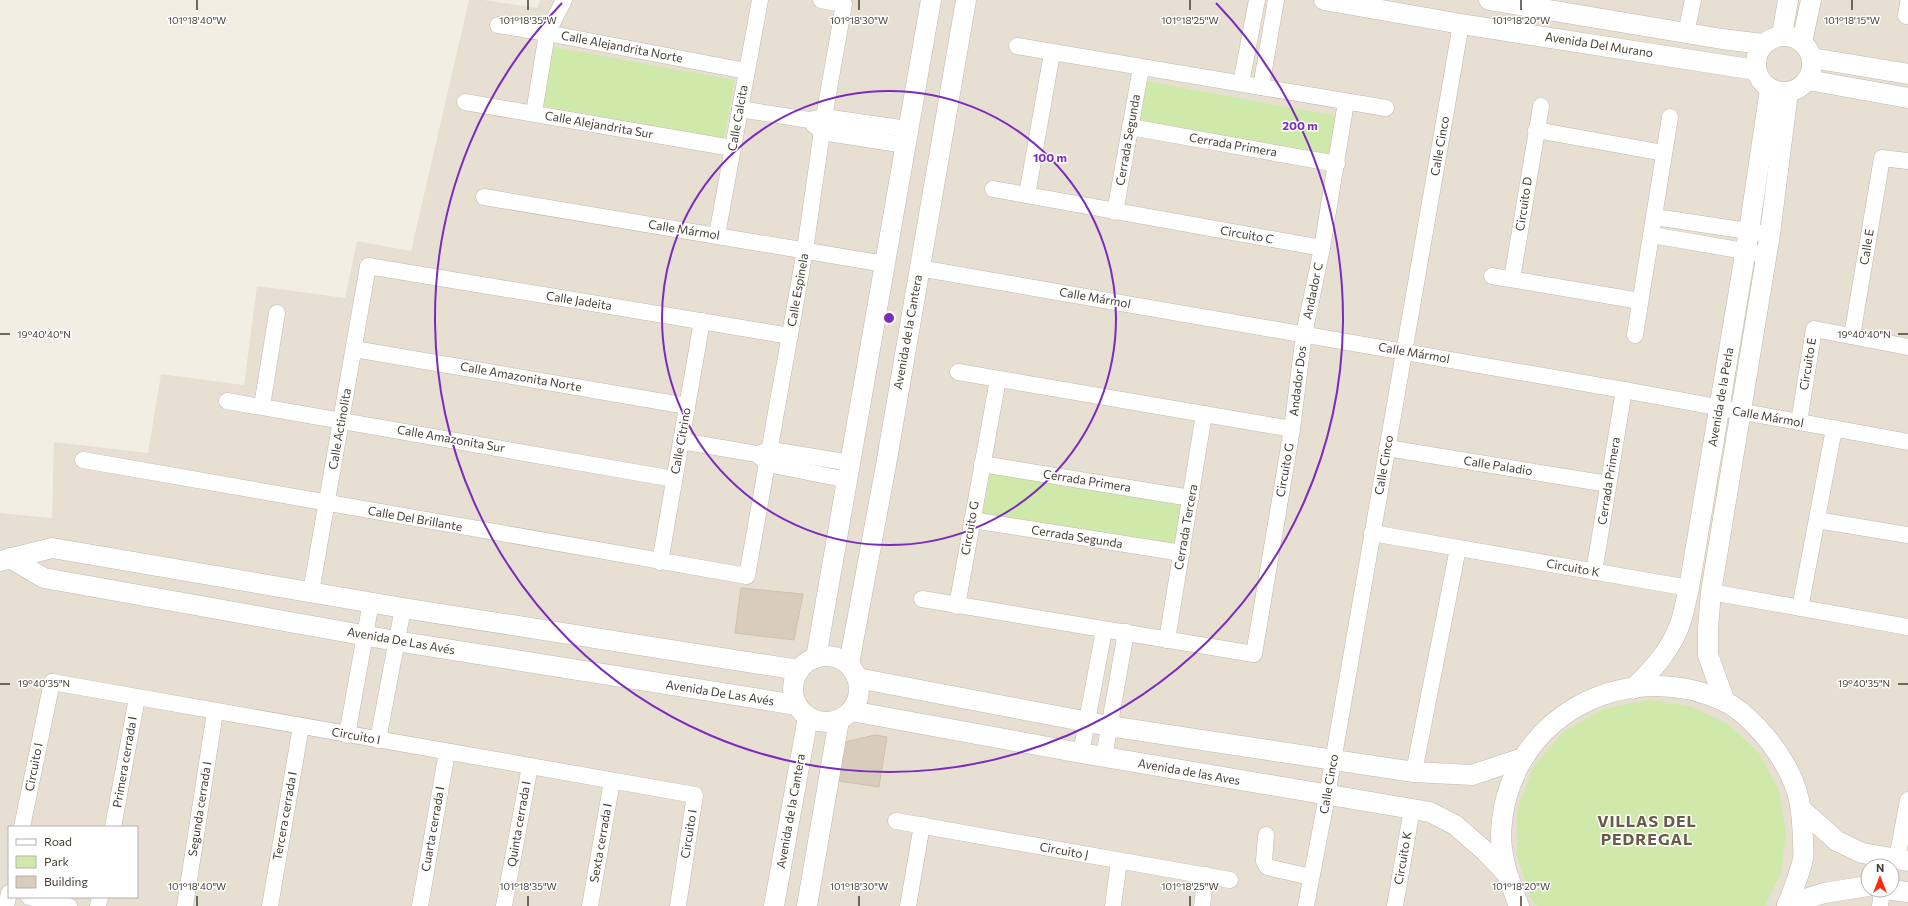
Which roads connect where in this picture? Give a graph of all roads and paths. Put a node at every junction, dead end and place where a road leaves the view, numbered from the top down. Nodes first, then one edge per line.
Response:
1 (564, 0) edge
2 (760, 0) edge
3 (821, 0) edge
4 (930, 0) edge
5 (966, 0) edge
6 (1257, 0) edge
7 (1276, 0) edge
8 (1324, 0) edge
9 (1489, 0) edge
10 (1693, 0) edge
11 (1788, 0) edge
12 (1811, 0) edge
13 (1461, 24) junction
14 (498, 25) dead end
15 (547, 33) junction
16 (1686, 33) junction
17 (1782, 35) junction
18 (1763, 44) junction
19 (1017, 46) dead end
20 (1807, 50) junction
21 (1052, 53) junction
22 (1141, 68) junction
23 (1756, 70) junction
24 (746, 71) junction
25 (1908, 74) edge
26 (1808, 80) junction
27 (1241, 83) junction
28 (1262, 87) junction
29 (1779, 91) junction
30 (1908, 98) edge
31 (465, 102) dead end
32 (1346, 102) junction
33 (1541, 106) dead end
34 (1386, 108) dead end
35 (740, 109) junction
36 (534, 113) junction
37 (1670, 117) dead end
38 (818, 123) junction
39 (1130, 127) junction
40 (1536, 130) junction
41 (906, 137) junction
42 (732, 148) junction
43 (1664, 153) junction
44 (1908, 161) edge
45 (1336, 164) junction
46 (993, 189) dead end
47 (1027, 195) junction
48 (484, 197) dead end
49 (1115, 212) junction
50 (1654, 218) junction
51 (1749, 231) junction
52 (1770, 234) junction
53 (717, 235) junction
54 (1652, 235) junction
55 (1322, 248) junction
56 (805, 250) junction
57 (1746, 250) junction
58 (1767, 255) junction
59 (885, 264) junction
60 (368, 266) joint
61 (919, 268) junction
62 (1492, 276) dead end
63 (1512, 279) junction
64 (1640, 302) junction
65 (277, 312) dead end
66 (702, 321) junction
67 (1304, 334) junction
68 (1635, 335) dead end
69 (790, 336) junction
70 (1852, 336) junction
71 (1908, 347) edge
72 (354, 349) junction
73 (1404, 352) junction
74 (958, 372) dead end
75 (998, 379) junction
76 (1624, 390) junction
77 (227, 401) dead end
78 (262, 406) junction
79 (687, 406) junction
80 (1719, 407) junction
81 (1741, 412) junction
82 (1204, 414) junction
83 (342, 420) junction
84 (1799, 422) junction
85 (1292, 429) junction
86 (1834, 429) junction
87 (681, 441) junction
88 (1908, 442) edge
89 (1387, 448) junction
90 (765, 456) junction
91 (83, 460) dead end
92 (982, 464) junction
93 (849, 471) junction
94 (674, 479) junction
95 (1608, 484) junction
96 (1191, 498) junction
97 (327, 503) junction
98 (972, 520) junction
99 (1816, 520) junction
100 (1372, 533) junction
101 (1908, 535) edge
102 (1458, 548) junction
103 (1182, 554) junction
104 (5, 560) edge
105 (660, 562) junction
106 (1594, 572) junction
107 (747, 576) joint
108 (1689, 588) junction
109 (311, 592) junction
110 (1712, 592) junction
111 (922, 599) dead end
112 (371, 602) junction
113 (957, 606) junction
114 (403, 608) junction
115 (1800, 608) junction
116 (1908, 627) edge
117 (1104, 630) junction
118 (1126, 632) junction
119 (365, 635) junction
120 (1167, 640) junction
121 (396, 641) junction
122 (816, 658) junction
123 (799, 670) junction
124 (853, 671) junction
125 (1633, 689) junction
126 (137, 698) junction
127 (1725, 702) junction
128 (802, 711) junction
129 (216, 712) junction
130 (845, 715) junction
131 (1087, 722) junction
132 (301, 726) junction
133 (1109, 726) junction
134 (347, 734) junction
135 (378, 740) junction
136 (446, 752) junction
137 (1081, 753) junction
138 (1104, 757) junction
139 (1523, 758) junction
140 (1333, 759) junction
141 (530, 766) junction
142 (1414, 772) junction
143 (612, 781) junction
144 (1327, 796) junction
145 (1908, 800) edge
146 (1412, 809) junction
147 (1802, 810) junction
148 (896, 820) dead end
149 (922, 825) junction
150 (22, 826) edge
151 (113, 826) edge
152 (1266, 835) dead end
153 (1903, 860) edge
154 (1120, 861) junction
155 (1507, 874) junction
156 (1206, 875) junction
157 (1311, 877) junction
158 (1230, 880) dead end
159 (1860, 888) edge
160 (33, 898) edge
161 (1823, 900) edge
162 (69, 906) edge
163 (185, 906) edge
164 (270, 906) edge
165 (420, 906) edge
166 (504, 906) edge
167 (590, 906) edge
168 (678, 906) edge
169 (774, 906) edge
170 (807, 906) edge
171 (908, 906) edge
172 (1113, 906) edge
173 (1202, 906) edge
174 (1306, 906) edge
175 (1395, 906) edge
176 (1519, 906) edge
177 (1787, 906) edge

1 - 15 street
2 - 24 street, Calle Calcita
3 - 38 street, Calle Espinela
4 - 41 street
5 - 61 street, Avenida de la Cantera
6 - 27 street
7 - 28 street
8 - 13 street, Avenida Del Murano
9 - 16 street
10 - 16 street
11 - 17 street
12 - 20 street
13 - 23 street, Avenida Del Murano
13 - 73 street, Calle Cinco
14 - 15 street, Calle Alejandrita Norte
15 - 24 street, Calle Alejandrita Norte
15 - 36 street
16 - 18 street
17 - 18 street
17 - 20 street
18 - 23 street
19 - 21 street
20 - 25 street
20 - 26 street
21 - 22 street
21 - 47 street
22 - 27 street
22 - 39 street, Cerrada Segunda
23 - 29 street
24 - 35 street, Calle Calcita
26 - 29 street
26 - 30 street
27 - 28 street
28 - 32 street
29 - 51 street, Avenida de la Perla
29 - 52 street, Avenida de la Perla
31 - 36 street, Calle Alejandrita Sur
32 - 34 street
32 - 45 street
33 - 40 street, Circuito D
35 - 38 street
35 - 42 street, Calle Calcita
36 - 42 street, Calle Alejandrita Sur
37 - 43 street
38 - 41 street
38 - 56 street, Calle Espinela
39 - 45 street, Cerrada Primera
39 - 49 street, Cerrada Segunda
40 - 43 street
40 - 63 street, Circuito D
41 - 59 street
42 - 53 street, Calle Calcita
43 - 50 street
44 - 70 street, Calle E
45 - 55 street
46 - 47 street, Circuito C
47 - 49 street, Circuito C
48 - 53 street, Calle Mármol
49 - 55 street, Circuito C
50 - 51 street
50 - 54 street
51 - 52 street
51 - 57 street, Avenida de la Perla
52 - 58 street, Avenida de la Perla
53 - 56 street, Calle Mármol
54 - 57 street
54 - 64 street
55 - 67 street, Andador C
56 - 59 street, Calle Mármol
56 - 69 street, Calle Espinela
57 - 58 street
57 - 80 street, Avenida de la Perla
58 - 81 street, Avenida de la Perla
59 - 93 street
60 - 66 street, Calle Jadeita
60 - 72 street, Calle Actinolita
61 - 67 street, Calle Mármol
61 - 124 street, Avenida de la Cantera
62 - 63 street
63 - 64 street
64 - 68 street
65 - 78 street
66 - 69 street, Calle Jadeita
66 - 79 street, Calle Citrino
67 - 73 street, Calle Mármol
67 - 85 street, Andador Dos
69 - 90 street, Calle Espinela
70 - 71 street, Circuito E
70 - 84 street, Circuito E
72 - 79 street, Calle Amazonita Norte
72 - 83 street, Calle Actinolita
73 - 76 street, Calle Mármol
73 - 89 street, Calle Cinco
74 - 75 street, Circuito G
75 - 82 street, Circuito G
75 - 92 street, Circuito G
76 - 80 street, Calle Mármol
76 - 95 street, Cerrada Primera
77 - 78 street, Calle Amazonita Sur
78 - 83 street, Calle Amazonita Sur
79 - 87 street, Calle Citrino
80 - 81 street, Calle Mármol
80 - 108 street, Avenida de la Perla
81 - 84 street, Calle Mármol
81 - 110 street, Avenida de la Perla
82 - 85 street, Circuito G
82 - 96 street, Cerrada Tercera
83 - 94 street, Calle Amazonita Sur
83 - 97 street, Calle Actinolita
84 - 86 street, Calle Mármol
85 - 120 street, Circuito G
86 - 88 street, Calle Mármol
86 - 99 street
87 - 90 street
87 - 94 street, Calle Citrino
89 - 95 street, Calle Paladio
89 - 100 street, Calle Cinco
90 - 93 street
90 - 107 street, Calle Espinela
91 - 97 street, Calle Del Brillante
92 - 96 street, Cerrada Primera
92 - 98 street, Circuito G
93 - 122 street
94 - 105 street, Calle Citrino
95 - 106 street, Cerrada Primera
96 - 103 street, Cerrada Tercera
97 - 105 street, Calle Del Brillante
97 - 109 street, Calle Actinolita
98 - 103 street, Cerrada Segunda
98 - 113 street, Circuito G
99 - 101 street
99 - 115 street
100 - 102 street, Circuito K
100 - 140 street, Calle Cinco
102 - 106 street, Circuito K
102 - 142 street
103 - 120 street, Cerrada Tercera
104 - 109 street, Avenida De Las Avés
104 - 119 street, Avenida De Las Avés
105 - 107 street, Calle Del Brillante
106 - 108 street, Circuito K
108 - 125 street, Avenida de la Perla
109 - 112 street, Avenida De Las Avés
110 - 115 street
110 - 127 street, Avenida de la Perla
111 - 113 street, Circuito G
112 - 114 street, Avenida De Las Avés
112 - 119 street
113 - 117 street, Circuito G
114 - 121 street
114 - 123 street, Avenida De Las Avés
115 - 116 street
117 - 118 street, Circuito G
117 - 131 street
118 - 120 street, Circuito G
118 - 133 street
119 - 121 street, Avenida De Las Avés
119 - 134 street
121 - 128 street, Avenida De Las Avés
121 - 135 street
122 - 123 street
122 - 124 street
123 - 128 street
124 - 130 street
124 - 131 street
125 - 127 street
125 - 139 street
126 - 129 street, Circuito I
126 - 150 street, Circuito I
126 - 151 street, Primera cerrada I
127 - 147 street
128 - 130 street
128 - 169 street, Avenida de la Cantera
129 - 132 street, Circuito I
129 - 163 street, Segunda cerrada I
130 - 137 street, Avenida de las Aves
130 - 170 street
131 - 133 street
131 - 137 street
132 - 134 street, Circuito I
132 - 164 street, Tercera cerrada I
133 - 138 street
133 - 140 street
134 - 135 street, Circuito I
135 - 136 street, Circuito I
136 - 141 street, Circuito I
136 - 165 street, Cuarta cerrada I
137 - 138 street, Avenida de las Aves
138 - 144 street, Avenida de las Aves
139 - 142 street
139 - 155 street
140 - 142 street
140 - 144 street, Calle Cinco
141 - 143 street, Circuito I
141 - 166 street, Quinta cerrada I
143 - 167 street, Sexta cerrada I
143 - 168 street, Circuito I
144 - 146 street, Avenida de las Aves
144 - 157 street, Calle Cinco
145 - 153 street
146 - 155 street, Avenida de las Aves
146 - 175 street, Circuito K
147 - 153 street
147 - 177 street
148 - 149 street, Circuito J
149 - 154 street, Circuito J
149 - 171 street
152 - 157 street
154 - 156 street, Circuito J
154 - 172 street
155 - 176 street
156 - 158 street, Circuito J
156 - 173 street
157 - 174 street, Calle Cinco
159 - 161 street
160 - 162 street
161 - 177 street

